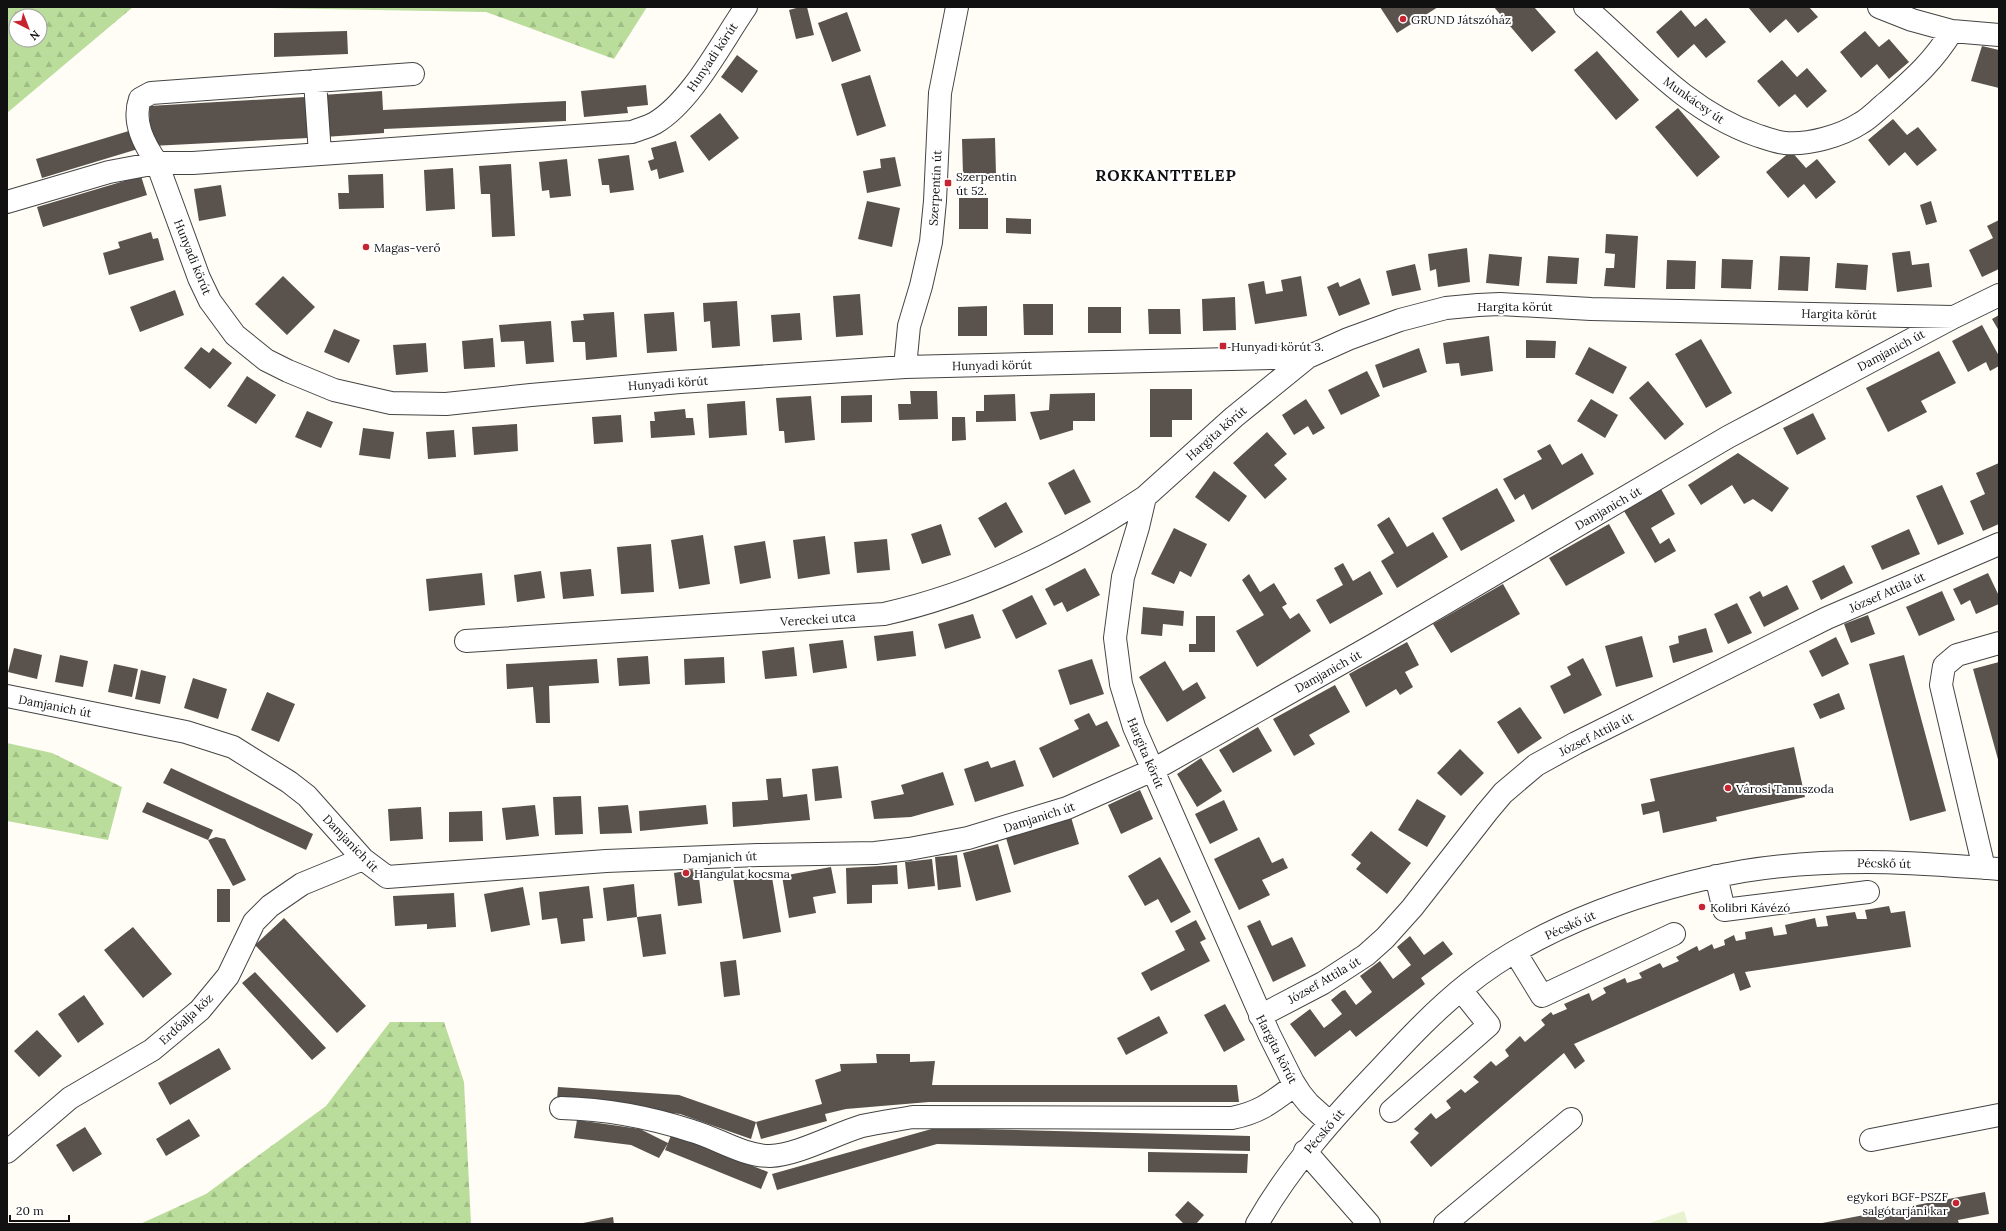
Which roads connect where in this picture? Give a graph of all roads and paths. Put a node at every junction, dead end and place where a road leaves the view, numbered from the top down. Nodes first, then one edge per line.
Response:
1 (746, 7) edge
2 (957, 7) edge
3 (1585, 7) edge
4 (1879, 7) edge
5 (1952, 31) junction
6 (1999, 35) edge
7 (413, 74) dead end
8 (314, 81) junction
9 (320, 154) junction
10 (157, 163) junction
11 (7, 202) edge
12 (1999, 295) edge
13 (1954, 317) junction
14 (1308, 357) junction
15 (905, 367) junction
16 (1145, 497) junction
17 (1999, 544) edge
18 (466, 641) dead end
19 (1999, 643) edge
20 (7, 696) edge
21 (1153, 770) junction
22 (363, 859) junction
23 (1991, 868) edge
24 (1716, 876) junction
25 (1868, 892) dead end
26 (1674, 934) dead end
27 (1515, 952) junction
28 (1461, 990) junction
29 (1260, 1016) junction
30 (1295, 1085) junction
31 (561, 1108) dead end
32 (1391, 1110) dead end
33 (1999, 1115) edge
34 (1571, 1119) dead end
35 (1330, 1122) junction
36 (1871, 1140) dead end
37 (1305, 1151) junction
38 (7, 1152) edge
39 (1257, 1224) edge
40 (1370, 1224) edge
41 (1445, 1224) edge

1 - 9 street, Hunyadi körút
2 - 15 street, Szerpentin út
3 - 5 street, Munkácsy út
4 - 5 street
5 - 6 street
7 - 8 street
8 - 9 street
8 - 10 street
9 - 10 street, Hunyadi körút
10 - 11 street, Hunyadi körút
10 - 15 street, Hunyadi körút
12 - 13 street, Damjanich út
13 - 14 street, Hargita körút
13 - 21 street, Damjanich út
14 - 15 street, Hunyadi körút
14 - 16 street, Hargita körút
16 - 18 street, Vereckei utca
16 - 21 street, Hargita körút
17 - 29 street, József Attila út
19 - 23 street
20 - 22 street, Damjanich út
21 - 22 street, Damjanich út
21 - 29 street, Hargita körút
22 - 38 street, Erdőalja köz
23 - 24 street, Pécskő út
24 - 25 street
24 - 27 street, Pécskő út
26 - 27 street
27 - 28 street, Pécskő út
28 - 32 street
28 - 35 street, Pécskő út
29 - 30 street, Hargita körút
30 - 31 street
30 - 35 street, Hargita körút
33 - 36 street
34 - 41 street
35 - 37 street, Pécskő út
37 - 39 street, Pécskő út
37 - 40 street

